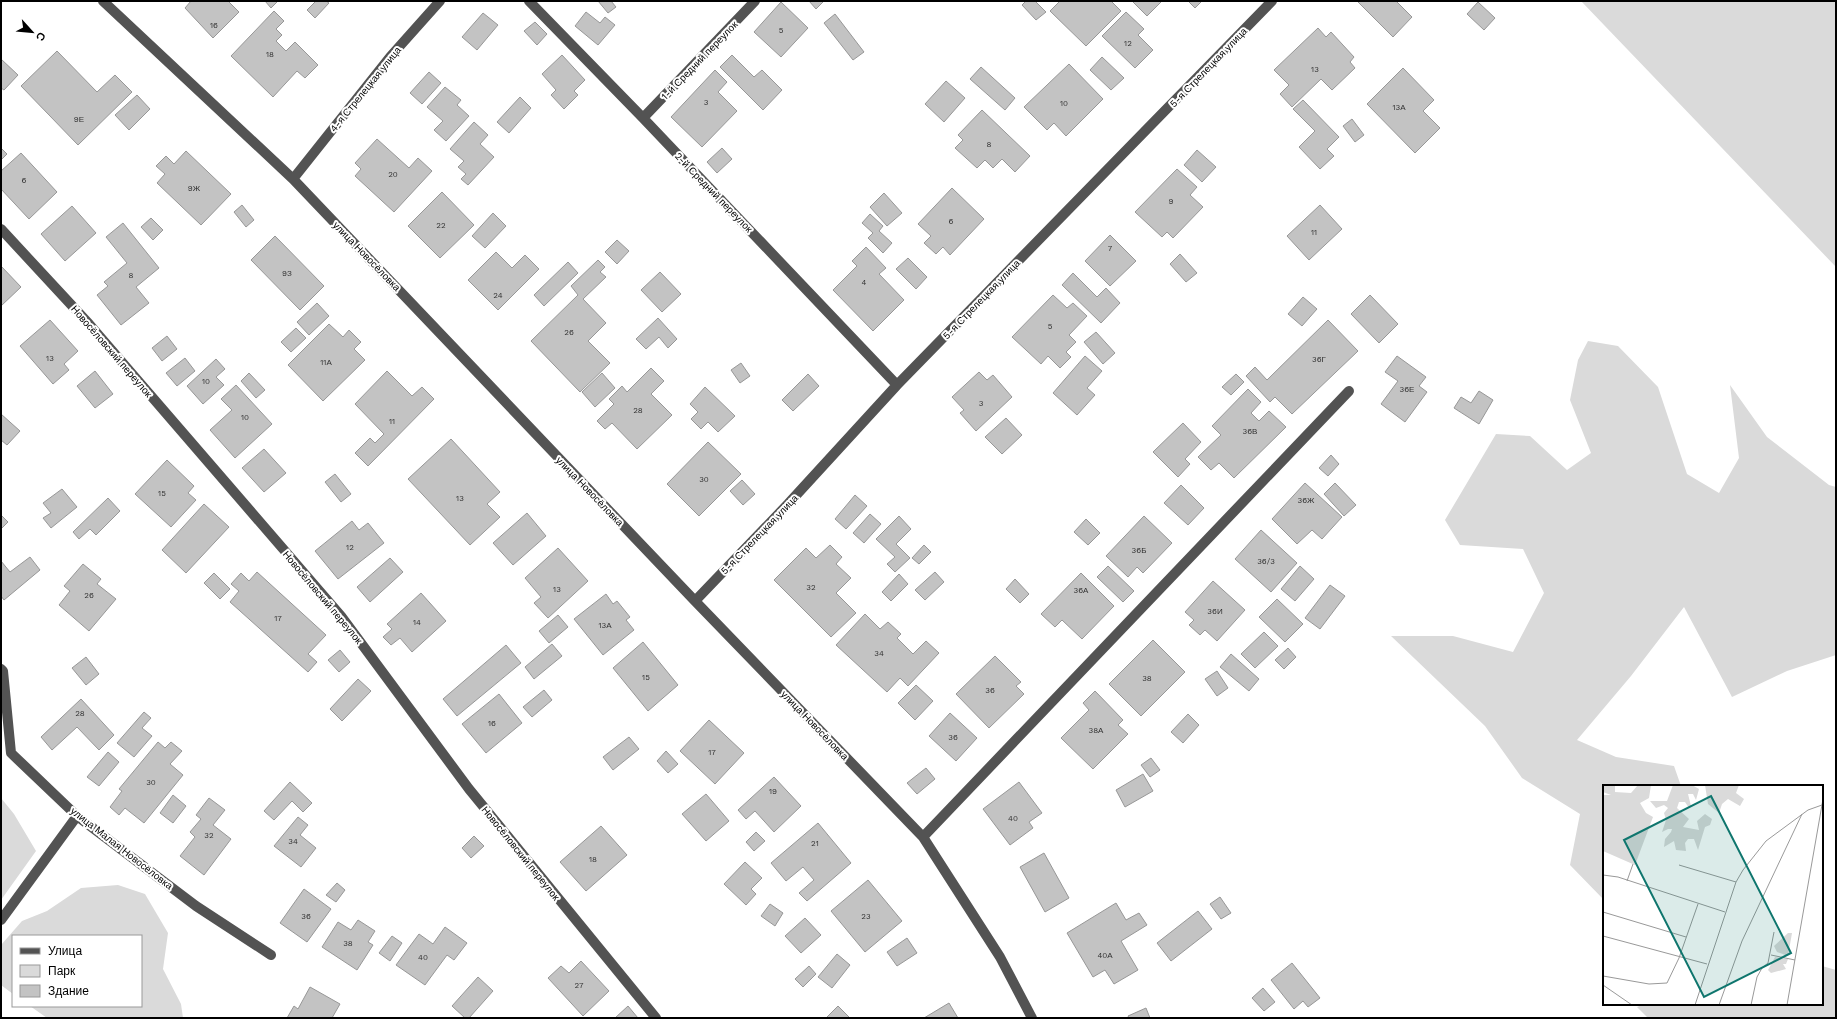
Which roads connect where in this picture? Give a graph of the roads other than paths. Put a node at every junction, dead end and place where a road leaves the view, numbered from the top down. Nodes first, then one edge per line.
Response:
1 (103, 1) edge
2 (440, 1) edge
3 (529, 1) edge
4 (756, 1) edge
5 (1272, 1) edge
6 (643, 118) junction
7 (293, 179) junction
8 (1, 229) edge
9 (897, 385) junction
10 (1349, 391) dead end
11 (695, 601) junction
12 (1, 668) edge
13 (78, 816) junction
14 (922, 837) junction
15 (1, 920) edge
16 (271, 955) dead end
17 (656, 1018) edge
18 (1032, 1018) edge

1 - 7 street, улица Новосёловка
2 - 7 street, 4-я Стрелецкая улица
3 - 6 street, 2-й Средний переулок
4 - 6 street, 1-й Средний переулок
5 - 9 street, 5-я Стрелецкая улица
6 - 9 street, 2-й Средний переулок
7 - 11 street, улица Новосёловка
8 - 17 street, Новосёловский переулок
9 - 11 street, 5-я Стрелецкая улица
10 - 14 street
11 - 14 street, улица Новосёловка
12 - 13 street, улица Малая Новосёловка
13 - 15 street
13 - 16 street, улица Малая Новосёловка
14 - 18 street, улица Новосёловка

